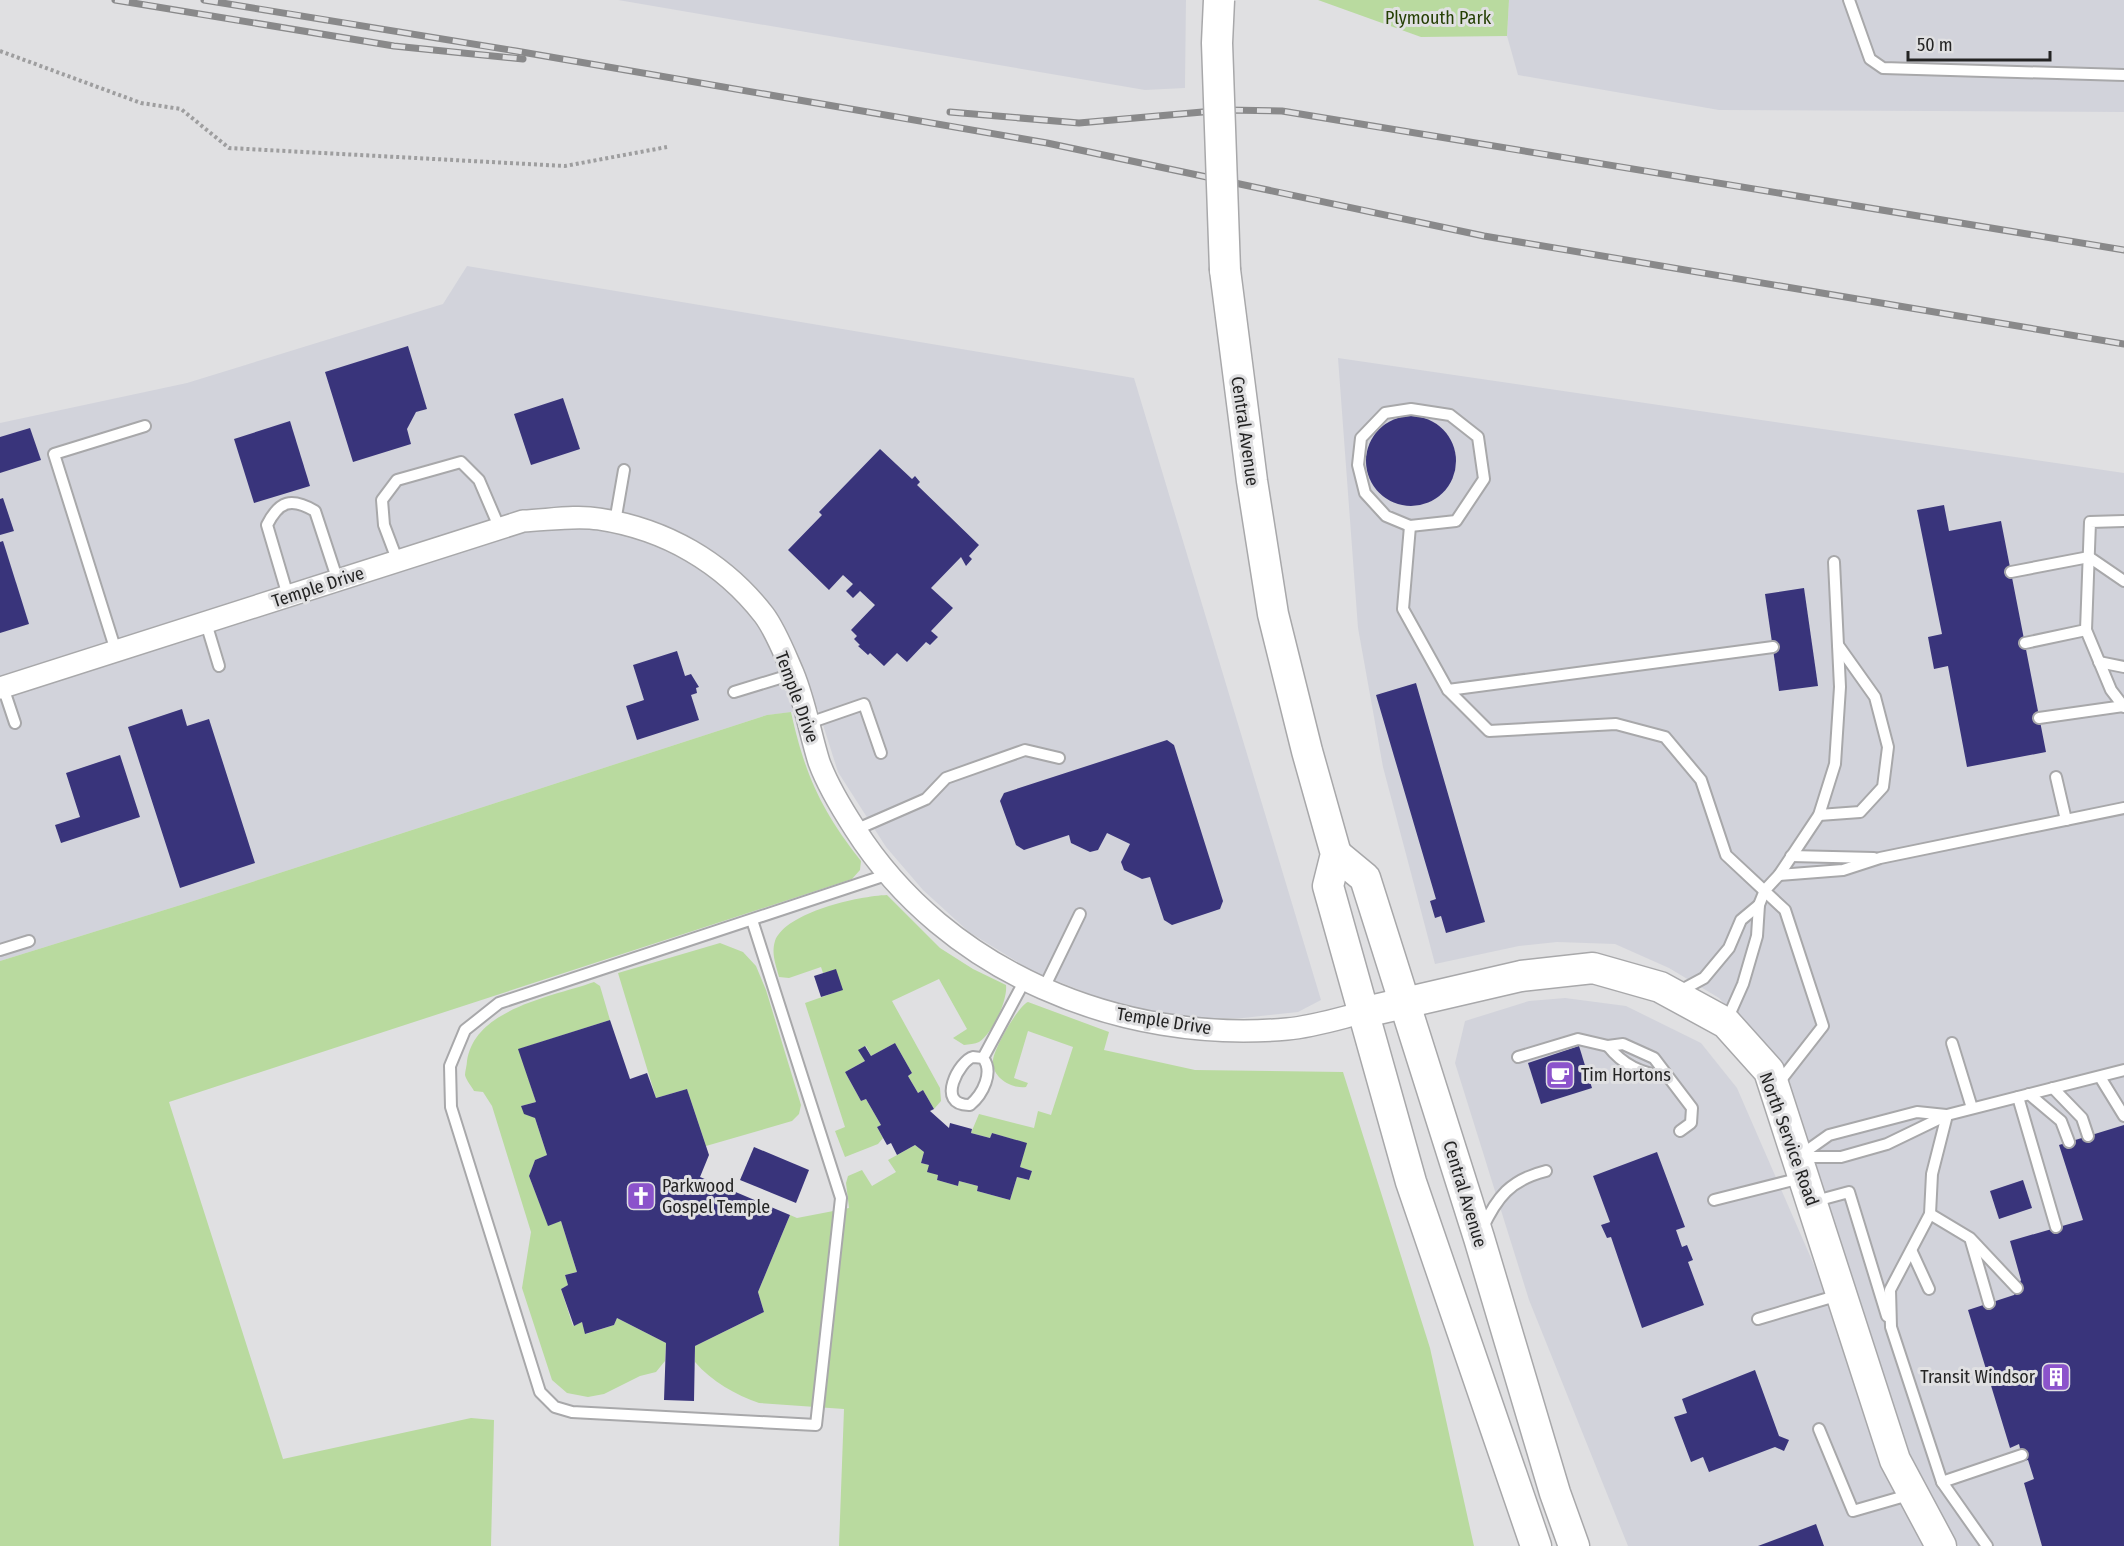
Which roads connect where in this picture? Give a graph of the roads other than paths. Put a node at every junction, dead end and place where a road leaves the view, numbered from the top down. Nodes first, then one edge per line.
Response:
1 (1219, 0) edge
2 (1849, 0) edge
3 (2124, 75) edge
4 (145, 426) dead end
5 (624, 470) dead end
6 (615, 522) junction
7 (2124, 522) edge
8 (1410, 526) junction
9 (500, 529) junction
10 (2089, 557) junction
11 (398, 562) junction
12 (1834, 562) dead end
13 (2011, 572) dead end
14 (338, 581) junction
15 (2124, 581) edge
16 (288, 596) junction
17 (206, 622) junction
18 (2086, 630) junction
19 (2025, 643) dead end
20 (1838, 644) junction
21 (1773, 647) dead end
22 (116, 651) junction
23 (2099, 662) junction
24 (219, 666) dead end
25 (2124, 667) edge
26 (793, 674) junction
27 (2, 688) edge
28 (1448, 690) junction
29 (734, 692) dead end
30 (2124, 707) edge
31 (2039, 718) dead end
32 (15, 723) dead end
33 (808, 723) junction
34 (881, 753) dead end
35 (1059, 758) dead end
36 (2056, 777) dead end
37 (2124, 808) edge
38 (1819, 815) junction
39 (2066, 820) junction
40 (855, 830) junction
41 (1336, 854) junction
42 (1791, 856) junction
43 (1880, 858) junction
44 (889, 874) junction
45 (1779, 875) junction
46 (1765, 890) junction
47 (1759, 905) junction
48 (1080, 914) dead end
49 (752, 920) junction
50 (29, 941) dead end
51 (0, 950) edge
52 (1034, 985) junction
53 (1673, 994) junction
54 (1404, 1002) junction
55 (1361, 1013) junction
56 (1726, 1023) junction
57 (1952, 1043) dead end
58 (1608, 1046) junction
59 (1518, 1057) dead end
60 (982, 1058) junction
61 (2122, 1075) edge
62 (1665, 1076) junction
63 (2100, 1077) junction
64 (1775, 1087) junction
65 (2053, 1088) junction
66 (2024, 1096) junction
67 (1972, 1108) junction
68 (1947, 1115) junction
69 (2124, 1116) edge
70 (1680, 1131) dead end
71 (2088, 1136) dead end
72 (2068, 1142) dead end
73 (1546, 1171) dead end
74 (1805, 1179) junction
75 (1714, 1200) dead end
76 (1930, 1214) junction
77 (2056, 1227) dead end
78 (1479, 1238) junction
79 (1970, 1238) junction
80 (1912, 1252) junction
81 (2018, 1288) dead end
82 (1929, 1289) dead end
83 (1842, 1294) junction
84 (1989, 1303) dead end
85 (1758, 1319) dead end
86 (1891, 1327) junction
87 (1820, 1429) dead end
88 (2022, 1455) dead end
89 (1942, 1482) junction
90 (1913, 1494) junction
91 (1536, 1546) edge
92 (1574, 1546) edge
93 (1941, 1546) edge
94 (1988, 1546) edge

1 - 41 street, Central Avenue, bridge
2 - 3 lane
4 - 22 lane
5 - 6 lane
6 - 9 street, Temple Drive
6 - 26 street, Temple Drive
7 - 10 lane
8 - 8 lane
8 - 28 lane
9 - 11 street, Temple Drive
9 - 11 lane
10 - 13 lane
10 - 15 lane
10 - 18 lane
11 - 14 street, Temple Drive
12 - 20 lane
14 - 16 street, Temple Drive
14 - 16 lane
16 - 17 street, Temple Drive
17 - 22 street, Temple Drive
17 - 24 lane
18 - 19 lane
18 - 23 lane
20 - 38 lane
20 - 38 lane
21 - 28 lane
22 - 27 street, Temple Drive
23 - 25 lane
23 - 30 lane
26 - 29 lane
26 - 33 street, Temple Drive
27 - 32 lane
28 - 46 lane
30 - 31 lane
33 - 34 lane
33 - 40 street, Temple Drive
35 - 40 lane
36 - 39 lane
37 - 39 lane
38 - 42 lane
39 - 43 lane
40 - 44 street, Temple Drive
41 - 54 street, Central Avenue
41 - 55 street, Central Avenue
42 - 43 lane
42 - 45 lane
43 - 45 lane
44 - 49 lane
44 - 52 street, Temple Drive
45 - 46 lane
46 - 47 lane
46 - 64 lane
47 - 53 lane
47 - 56 lane
48 - 52 lane
49 - 49 lane
50 - 51 lane
52 - 55 street, Temple Drive
52 - 60 lane
53 - 54 street, North Service Road
53 - 56 street, North Service Road
54 - 55 street, Temple Drive
54 - 78 street, Central Avenue
55 - 91 street, Central Avenue
56 - 64 street, North Service Road
57 - 67 lane
58 - 59 lane
58 - 62 lane
58 - 62 lane
60 - 60 lane
61 - 63 lane
62 - 70 lane
63 - 65 lane
63 - 69 lane
64 - 74 street, North Service Road
65 - 66 lane
65 - 71 lane
66 - 67 lane
66 - 72 lane
66 - 77 lane
67 - 68 lane
68 - 74 lane
68 - 74 lane
68 - 76 lane
73 - 78 lane
74 - 75 lane
74 - 83 street, North Service Road
74 - 86 lane
76 - 79 lane
76 - 80 lane
78 - 92 street, Central Avenue
79 - 81 lane
79 - 84 lane
80 - 82 lane
80 - 86 lane
83 - 85 lane
83 - 90 street, North Service Road
86 - 89 lane
87 - 90 lane
88 - 89 lane
89 - 94 lane
90 - 93 street, North Service Road

